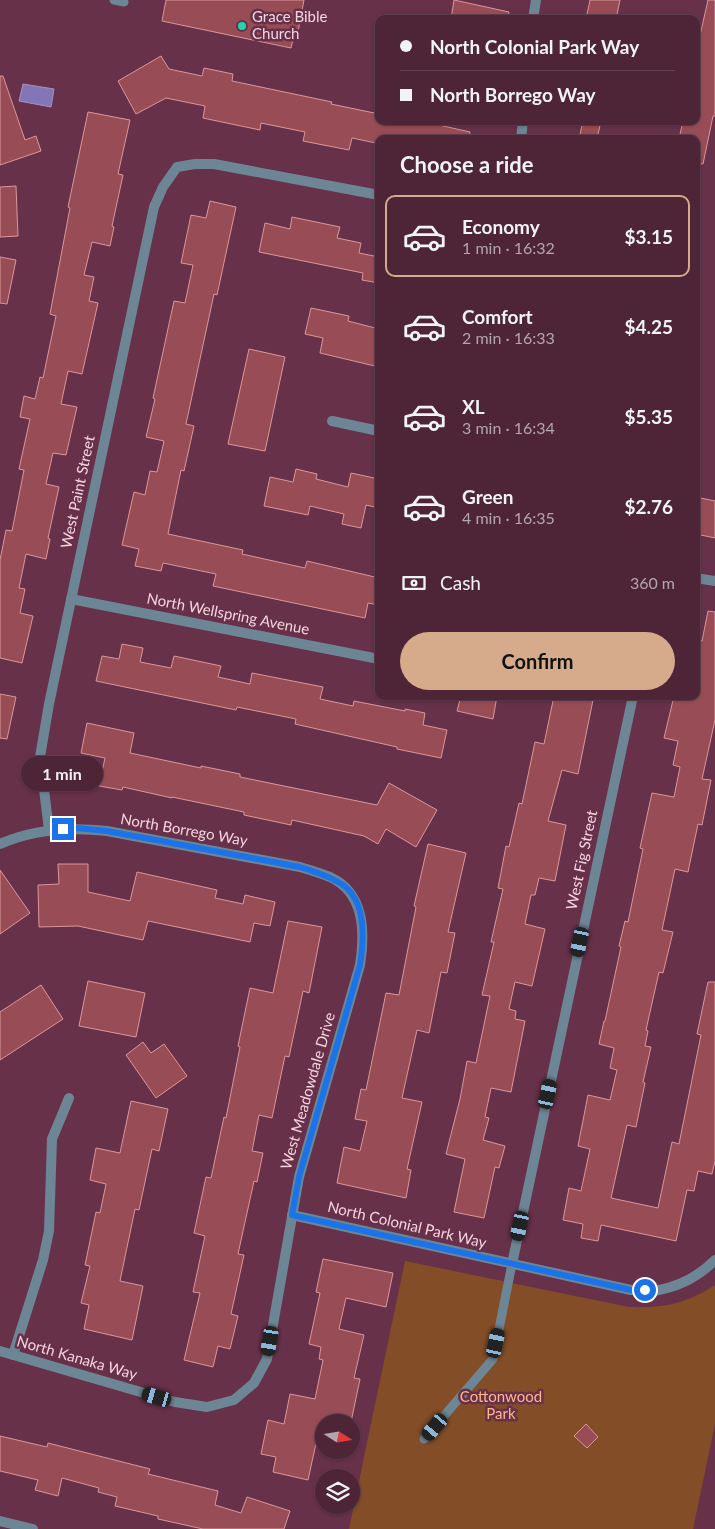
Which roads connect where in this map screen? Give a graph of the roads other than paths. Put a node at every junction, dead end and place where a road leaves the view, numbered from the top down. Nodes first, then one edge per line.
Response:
1 (536, 0) edge
2 (534, 15) edge
3 (375, 194) edge
4 (332, 421) dead end
5 (375, 430) edge
6 (700, 579) edge
7 (715, 581) edge
8 (71, 599) junction
9 (375, 658) edge
10 (631, 700) edge
11 (48, 830) junction
12 (0, 844) edge
13 (354, 899) joint
14 (69, 1098) dead end
15 (292, 1215) junction
16 (715, 1260) edge
17 (512, 1264) junction
18 (0, 1351) edge
19 (13, 1355) junction
20 (234, 1400) joint
21 (424, 1439) dead end
22 (0, 1521) edge
23 (34, 1529) edge

1 - 2 street
3 - 8 street, West Paint Street
4 - 5 street
6 - 7 street
8 - 9 street, North Wellspring Avenue
8 - 11 street, West Paint Street
10 - 17 street, West Fig Street
11 - 12 street, North Borrego Way
11 - 13 street, North Borrego Way
13 - 15 street, West Meadowdale Drive
14 - 19 street
15 - 17 street, North Colonial Park Way
15 - 20 street, West Meadowdale Drive
16 - 17 street, North Colonial Park Way
17 - 21 lane
18 - 19 street, North Kanaka Way
19 - 20 street, North Kanaka Way
22 - 23 street

